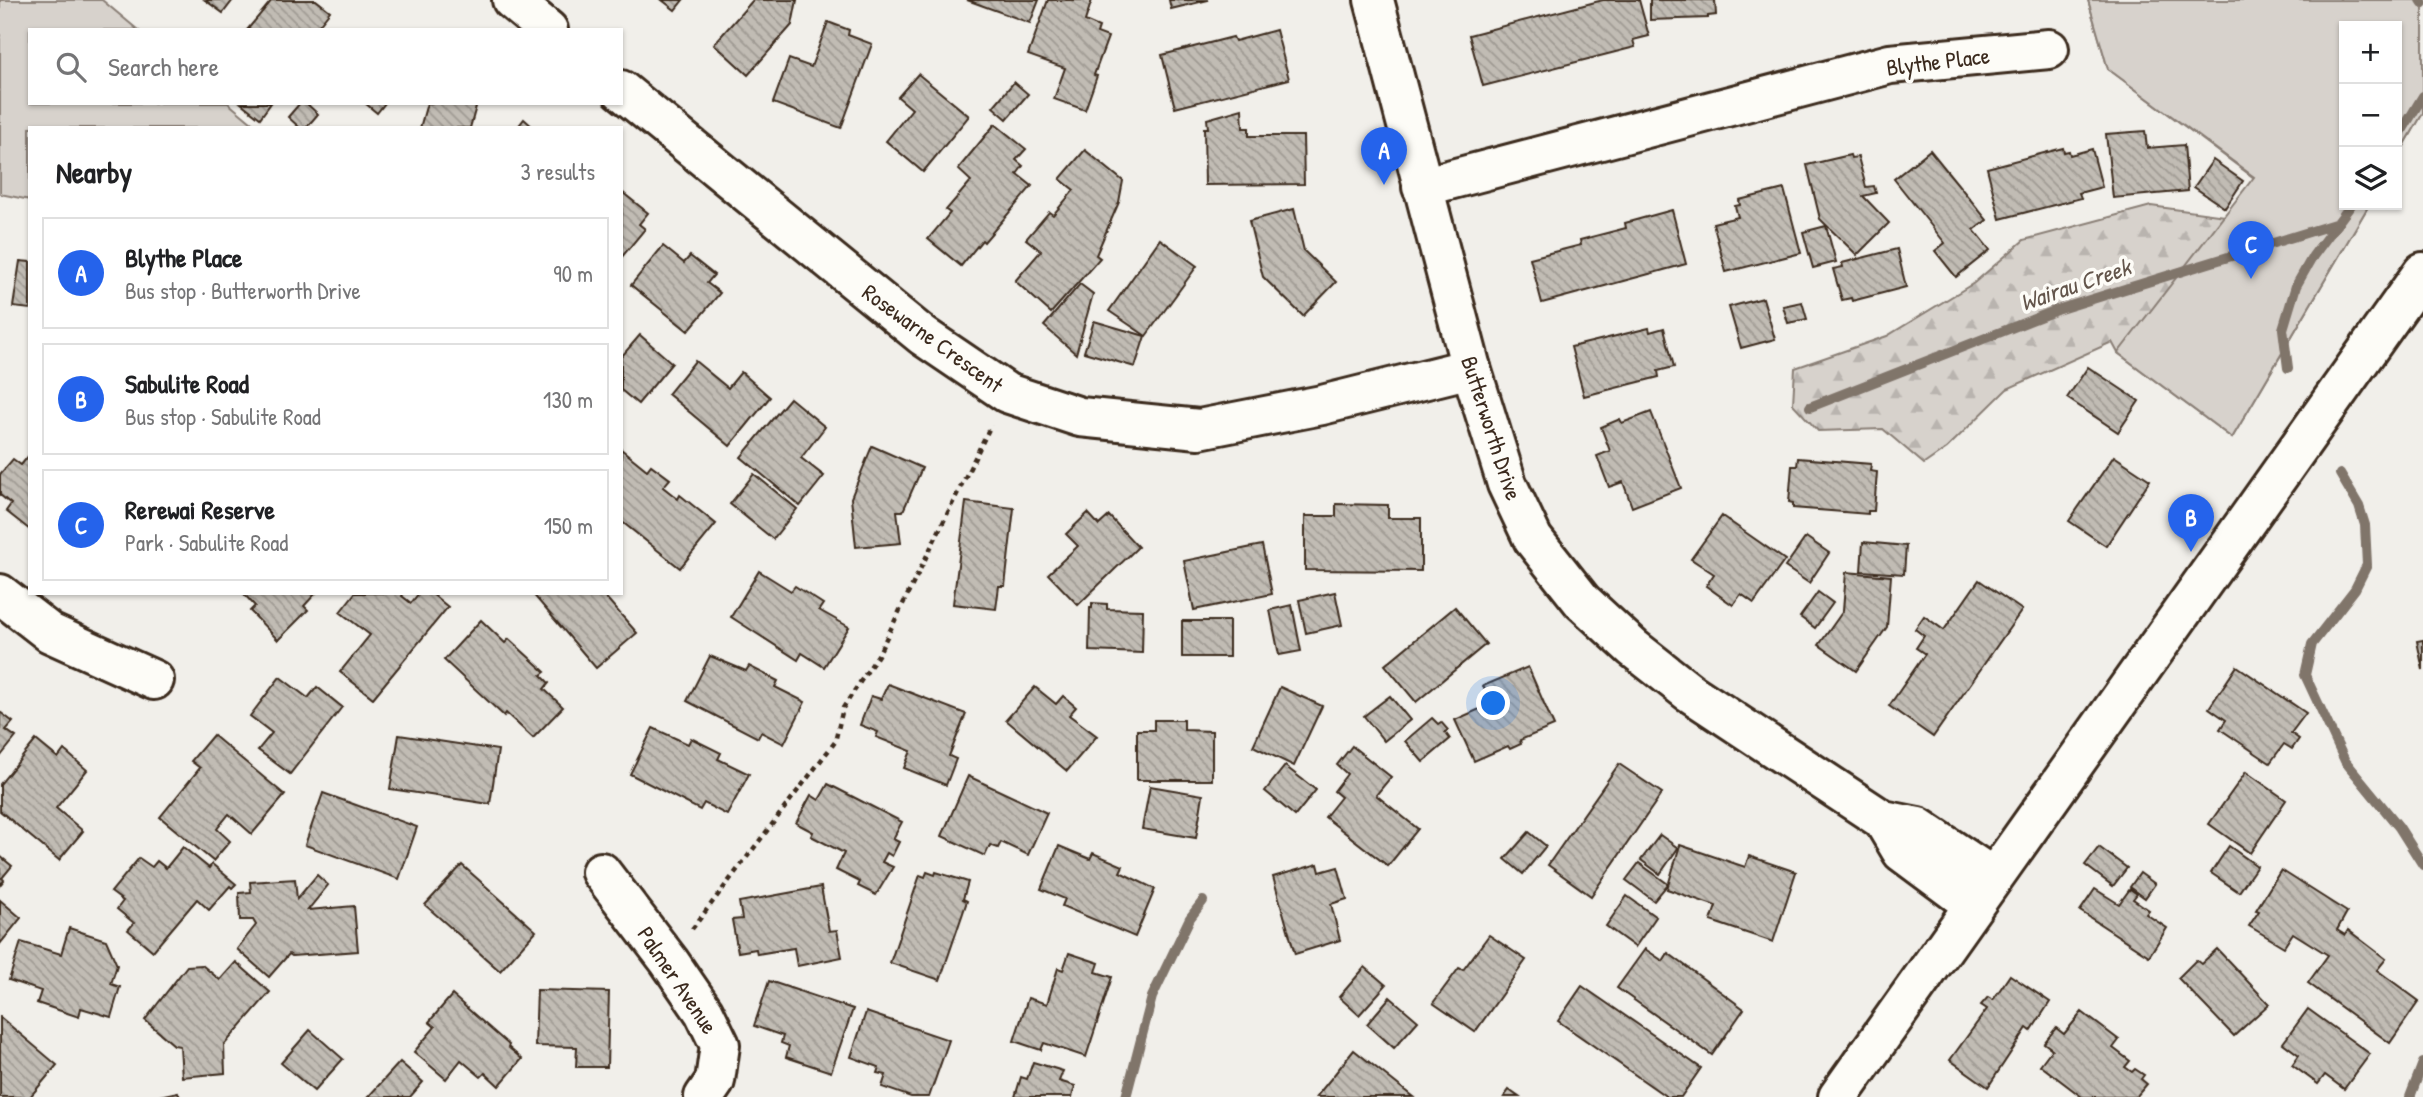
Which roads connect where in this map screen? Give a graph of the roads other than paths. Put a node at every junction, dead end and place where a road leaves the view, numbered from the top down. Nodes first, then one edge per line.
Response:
1 (512, 0) edge
2 (1374, 0) edge
3 (546, 28) edge
4 (2049, 49) dead end
5 (623, 92) edge
6 (1422, 187) junction
7 (2423, 272) edge
8 (1471, 368) junction
9 (0, 594) edge
10 (154, 680) dead end
11 (601, 872) dead end
12 (1983, 891) junction
13 (704, 1097) edge
14 (1838, 1097) edge

1 - 3 street
2 - 6 street, Butterworth Drive
4 - 6 street, Blythe Place
5 - 8 street, Rosewarne Crescent
6 - 8 street, Butterworth Drive
7 - 12 street
8 - 12 street, Butterworth Drive
9 - 10 street
11 - 13 street, Palmer Avenue
12 - 14 street

